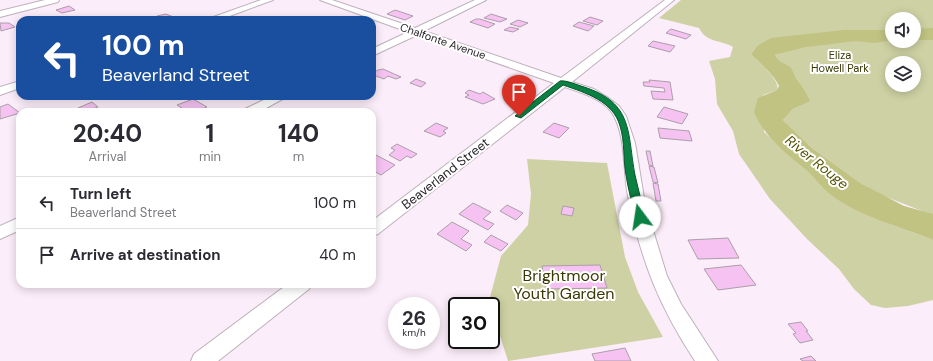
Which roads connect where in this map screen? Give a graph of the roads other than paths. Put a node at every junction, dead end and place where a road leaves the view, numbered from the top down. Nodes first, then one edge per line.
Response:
1 (55, 0) edge
2 (269, 0) edge
3 (324, 0) edge
4 (482, 0) edge
5 (670, 0) edge
6 (0, 14) edge
7 (222, 16) edge
8 (370, 16) edge
9 (376, 18) edge
10 (416, 32) junction
11 (376, 51) edge
12 (562, 83) junction
13 (16, 85) edge
14 (0, 91) edge
15 (274, 100) edge
16 (257, 108) edge
17 (16, 225) edge
18 (376, 227) edge
19 (0, 232) edge
20 (297, 288) edge
21 (202, 361) edge
22 (707, 361) edge

1 - 6 street
2 - 7 street
3 - 8 street, Chalfonte Avenue
4 - 10 street
5 - 12 street, Beaverland Street
9 - 10 street, Chalfonte Avenue
10 - 11 street
10 - 12 street, Chalfonte Avenue
12 - 18 street, Beaverland Street
12 - 22 street, Chalfonte Avenue
13 - 14 street
15 - 16 street
17 - 19 street
20 - 21 street

